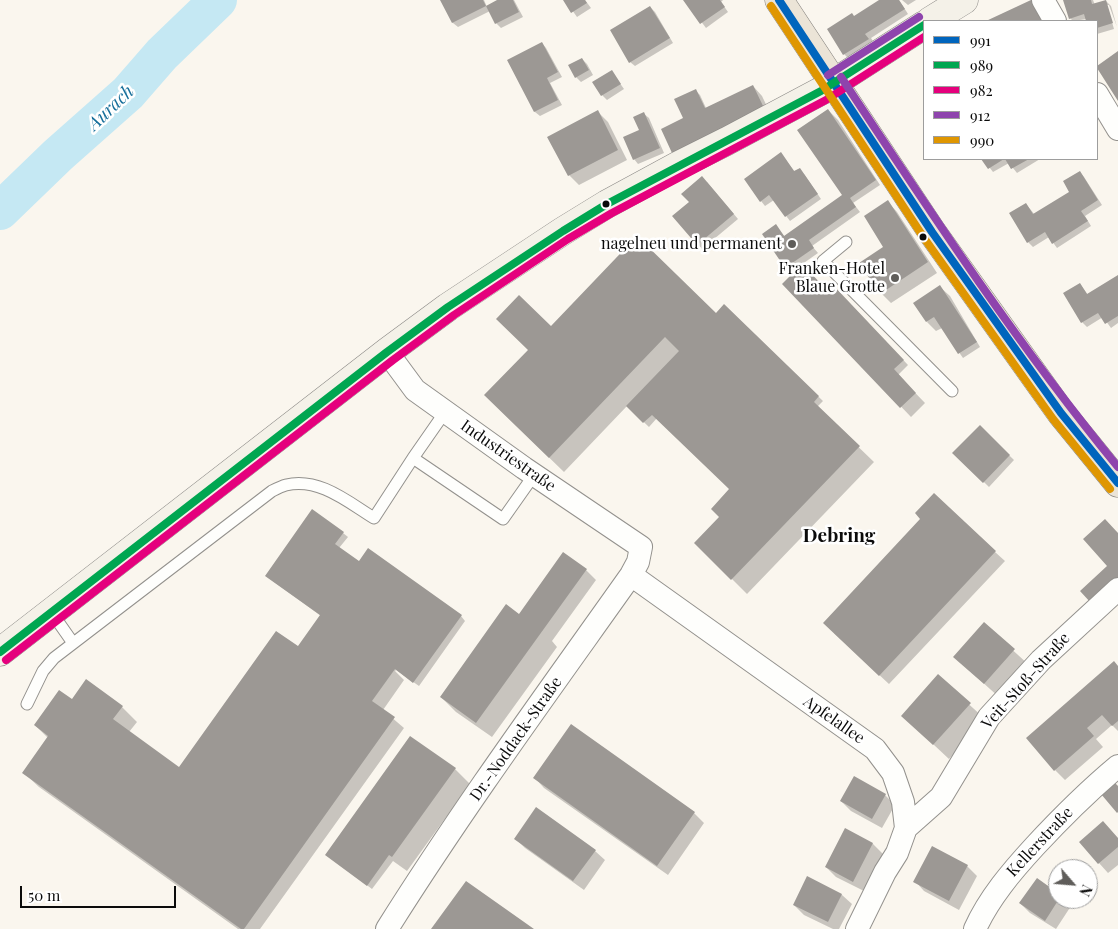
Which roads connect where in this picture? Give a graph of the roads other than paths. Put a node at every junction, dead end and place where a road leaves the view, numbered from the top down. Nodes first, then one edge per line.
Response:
1 (780, 0) edge
2 (964, 0) edge
3 (1044, 0) edge
4 (932, 20) edge
5 (1055, 20) edge
6 (923, 26) edge
7 (833, 83) junction
8 (1098, 96) edge
9 (1118, 129) edge
10 (846, 242) dead end
11 (387, 352) junction
12 (952, 391) dead end
13 (445, 412) junction
14 (413, 458) junction
15 (534, 475) junction
16 (1118, 483) edge
17 (641, 547) joint
18 (631, 575) junction
19 (1118, 589) edge
20 (50, 611) junction
21 (73, 643) junction
22 (0, 652) edge
23 (27, 704) dead end
24 (1118, 766) edge
25 (906, 828) junction
26 (387, 929) edge
27 (857, 929) edge
28 (975, 929) edge

1 - 7 main road
2 - 4 street
3 - 5 street
6 - 7 street
7 - 11 street
7 - 16 main road
8 - 9 street
10 - 12 lane
11 - 13 street, Industriestraße
11 - 20 street
13 - 14 lane
13 - 15 street, Industriestraße
14 - 15 lane
14 - 21 lane
15 - 17 street, Industriestraße
17 - 18 street, Dr.-Noddack-Straße
18 - 25 street, Apfelallee
18 - 26 street, Dr.-Noddack-Straße
19 - 25 street, Veit-Stoß-Straße
20 - 21 lane
20 - 22 street
21 - 23 lane
24 - 28 street, Kellerstraße
25 - 27 street, Apfelallee

